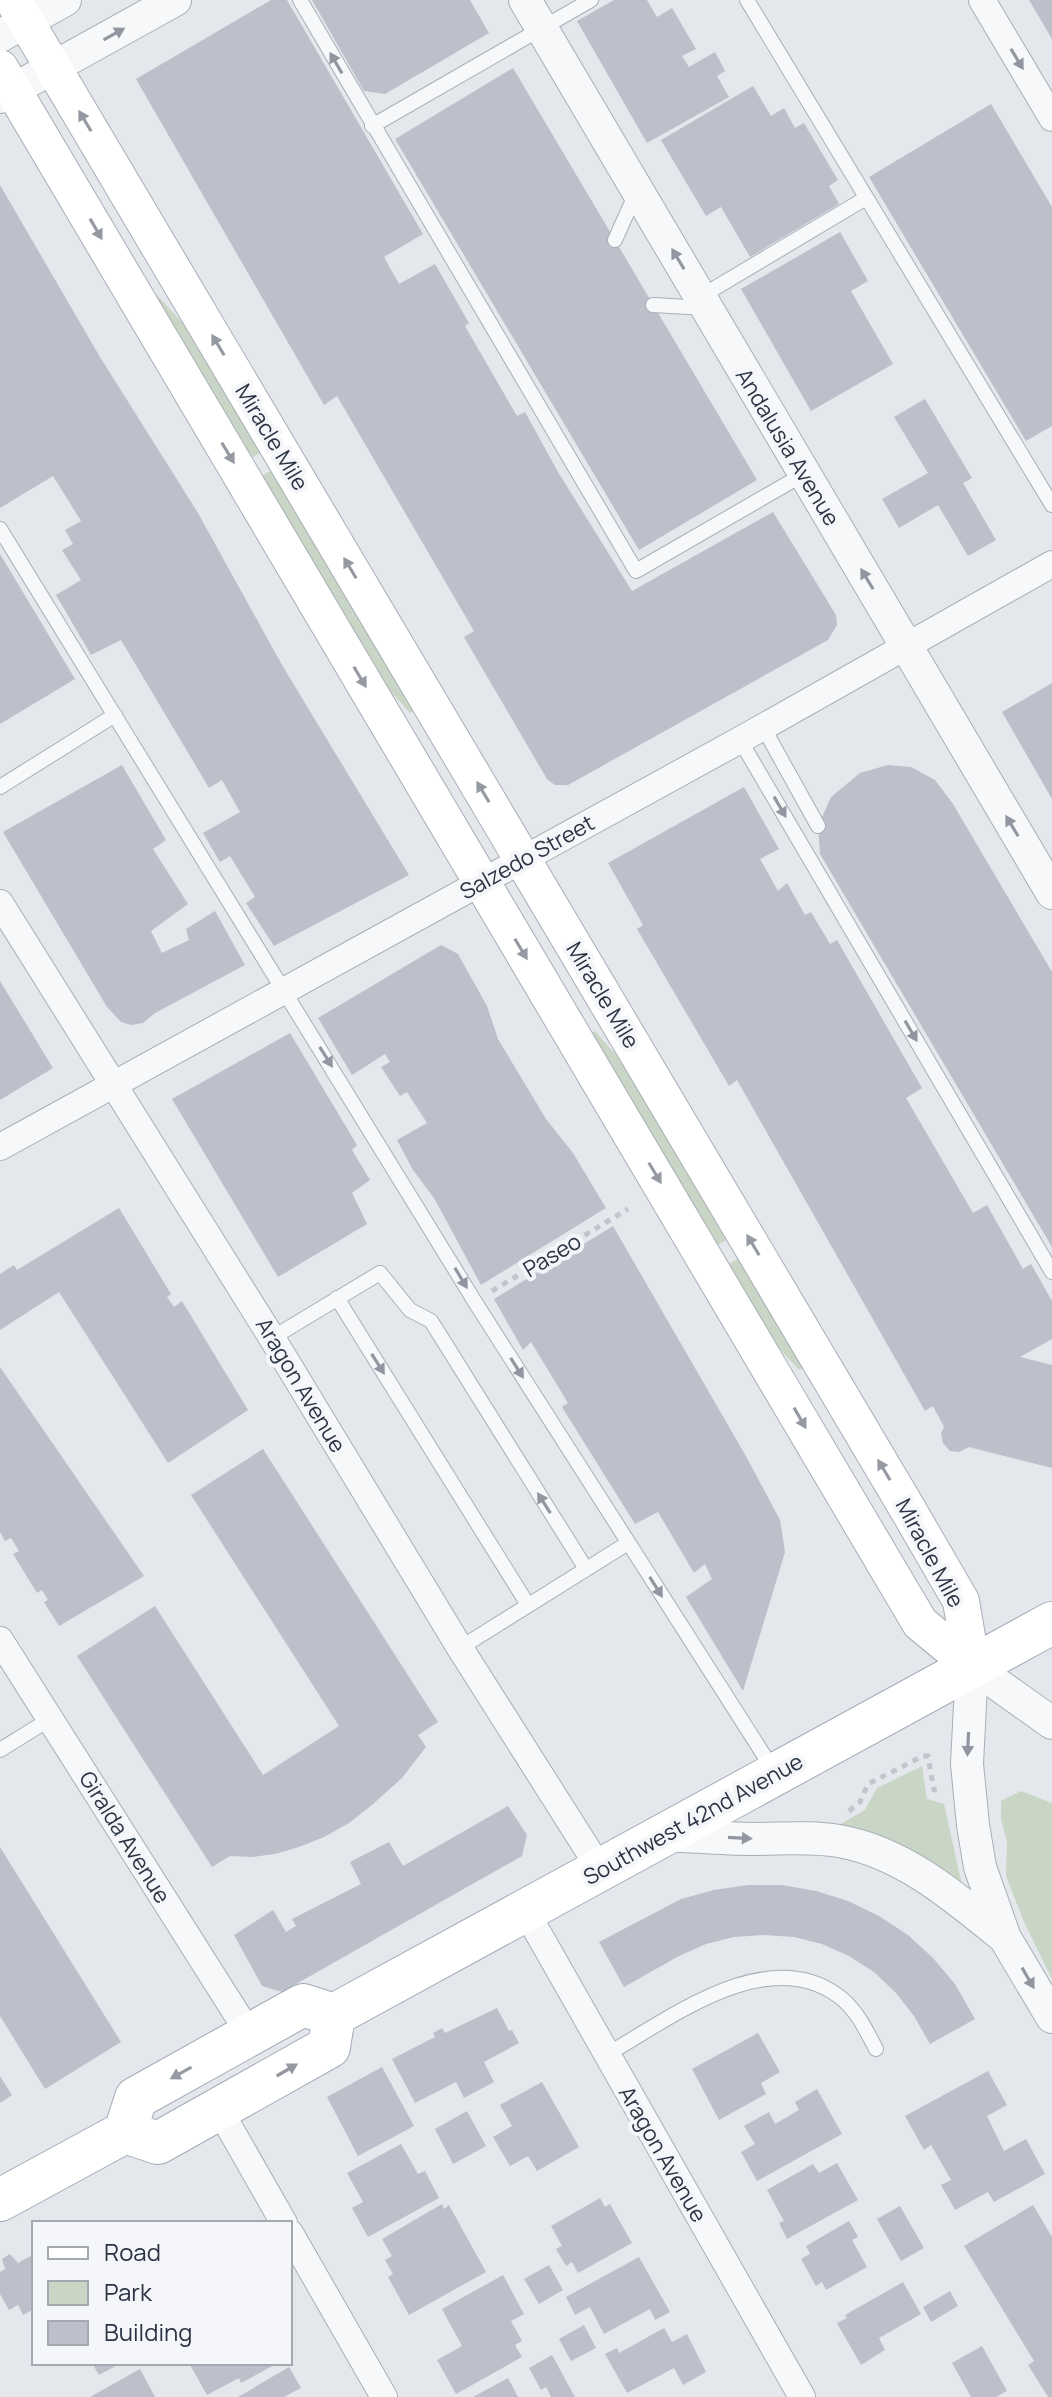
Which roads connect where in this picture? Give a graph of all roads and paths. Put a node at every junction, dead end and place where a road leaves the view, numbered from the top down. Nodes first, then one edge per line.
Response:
1 (65, 0) edge
2 (175, 0) edge
3 (300, 0) edge
4 (525, 0) edge
5 (591, 0) edge
6 (747, 0) edge
7 (982, 0) edge
8 (13, 20) edge
9 (542, 28) junction
10 (53, 68) junction
11 (4, 85) edge
12 (1052, 118) edge
13 (372, 126) junction
14 (637, 190) junction
15 (866, 198) junction
16 (615, 240) dead end
17 (704, 302) junction
18 (653, 305) dead end
19 (1052, 473) edge
20 (804, 474) junction
21 (1038, 481) junction
22 (1052, 505) edge
23 (0, 529) edge
24 (1052, 564) edge
25 (906, 646) junction
26 (115, 715) junction
27 (763, 727) junction
28 (740, 740) junction
29 (0, 787) edge
30 (818, 826) dead end
31 (522, 859) junction
32 (481, 882) junction
33 (1052, 893) edge
34 (0, 903) edge
35 (284, 991) junction
36 (114, 1085) junction
37 (0, 1147) edge
38 (628, 1209) dead end
39 (1052, 1272) edge
40 (337, 1298) junction
41 (475, 1302) junction
42 (272, 1338) junction
43 (628, 1543) junction
44 (586, 1569) junction
45 (528, 1605) junction
46 (1052, 1623) edge
47 (460, 1648) junction
48 (3, 1652) edge
49 (972, 1666) junction
50 (50, 1719) junction
51 (1052, 1723) edge
52 (0, 1750) edge
53 (905, 1755) dead end
54 (910, 1762) junction
55 (775, 1774) junction
56 (944, 1790) dead end
57 (845, 1814) dead end
58 (662, 1835) junction
59 (600, 1869) junction
60 (525, 1910) junction
61 (1005, 1938) junction
62 (334, 2015) junction
63 (1052, 2017) edge
64 (250, 2035) junction
65 (876, 2049) dead end
66 (606, 2055) junction
67 (219, 2109) junction
68 (142, 2137) junction
69 (0, 2200) edge
70 (283, 2221) edge
71 (292, 2236) edge
72 (384, 2397) edge
73 (802, 2397) edge

1 - 8 street
10 -> 2 street
13 -> 3 lane
4 - 9 street, Andalusia Avenue
5 - 9 lane
6 - 15 lane
7 -> 12 street
8 - 10 main road, Miracle Mile
9 - 13 lane
9 - 14 street, Andalusia Avenue
10 - 11 street
31 -> 10 main road, Miracle Mile
11 -> 32 main road, Miracle Mile
13 - 20 lane
14 - 16 lane
17 -> 14 street, Andalusia Avenue
15 - 17 lane
15 - 21 lane
17 - 18 lane
17 - 20 street, Andalusia Avenue
19 - 21 lane
25 -> 20 street, Andalusia Avenue
21 - 22 lane
23 - 26 lane
24 - 25 street, Salzedo Street
25 - 27 street, Salzedo Street
33 -> 25 street, Andalusia Avenue
26 - 29 lane
26 - 35 lane
27 - 28 street, Salzedo Street
27 - 30 lane
28 - 31 street, Salzedo Street
28 -> 39 lane
31 - 32 street, Salzedo Street
49 -> 31 main road, Miracle Mile
32 - 35 street, Salzedo Street
32 -> 49 main road, Miracle Mile
34 - 36 street, Aragon Avenue
35 - 36 street, Salzedo Street
35 -> 41 lane
36 - 37 street, Salzedo Street
36 - 42 street, Aragon Avenue
38 - 41 path, Paseo
40 - 42 lane
44 -> 40 lane
40 -> 45 lane
41 -> 43 lane
42 - 47 street, Aragon Avenue
43 - 44 lane
43 -> 55 lane
44 - 45 lane
45 - 47 lane
46 - 49 main road, Southwest 42nd Avenue
47 - 59 street, Aragon Avenue
48 - 50 street, Giralda Avenue
49 - 51 street
49 - 55 main road, Southwest 42nd Avenue
49 -> 61 street
50 - 52 lane
50 - 64 street, Giralda Avenue
53 - 54 path
54 - 56 path
54 - 57 path
55 - 58 main road, Southwest 42nd Avenue
58 - 59 main road, Southwest 42nd Avenue
58 -> 61 street
59 - 60 main road, Southwest 42nd Avenue
60 - 62 main road, Southwest 42nd Avenue
60 - 66 street, Aragon Avenue
61 -> 63 street
62 - 64 main road
67 -> 62 main road
64 - 68 main road
65 - 66 lane
66 - 73 street, Aragon Avenue
67 - 68 main road
67 - 70 street
68 - 69 main road
71 - 72 street

